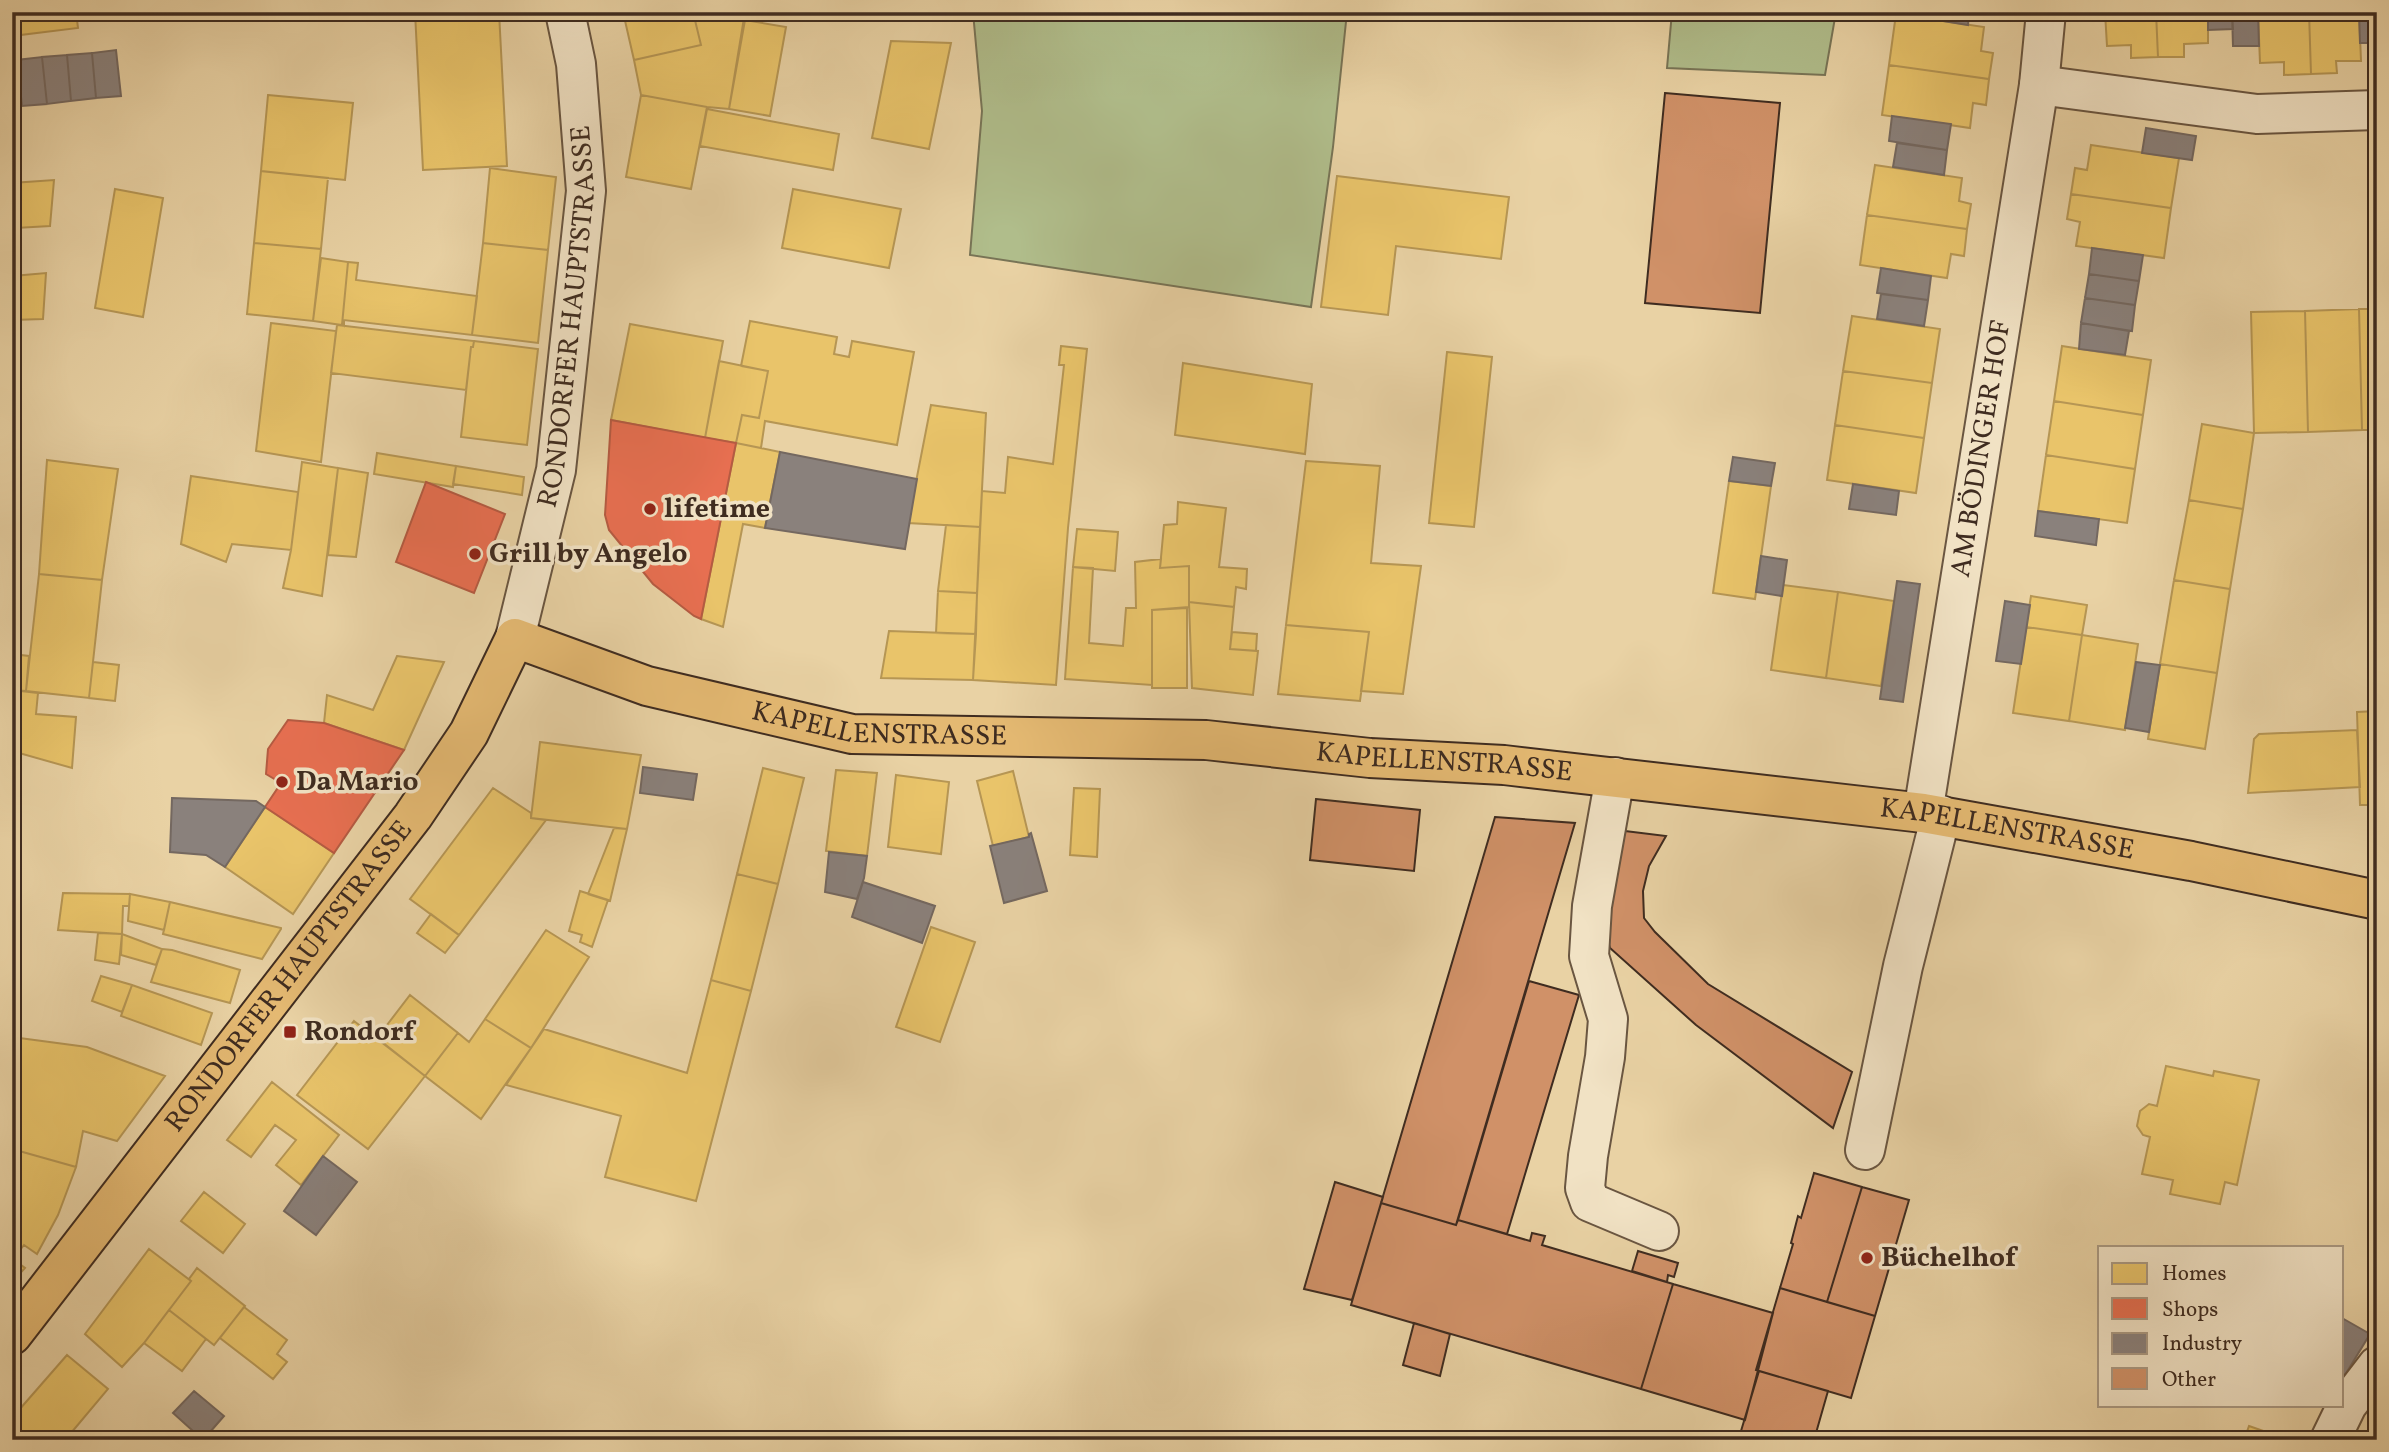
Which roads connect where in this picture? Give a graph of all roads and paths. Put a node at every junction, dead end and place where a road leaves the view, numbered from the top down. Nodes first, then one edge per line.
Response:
1 (565, 12) edge
2 (2046, 12) edge
3 (2039, 85) junction
4 (2377, 110) edge
5 (515, 638) junction
6 (1615, 777) junction
7 (1932, 814) junction
8 (2377, 900) edge
9 (1865, 1150) dead end
10 (1659, 1231) dead end
11 (12, 1335) edge
12 (2377, 1366) edge
13 (2330, 1440) edge

1 - 5 street, RONDORFER HAUPTSTRASSE
2 - 3 street, AM BÖDINGER HOF
3 - 4 street
3 - 7 street, AM BÖDINGER HOF
5 - 6 main road, KAPELLENSTRASSE
5 - 11 main road, RONDORFER HAUPTSTRASSE
6 - 7 main road, KAPELLENSTRASSE
6 - 10 street
7 - 8 main road, KAPELLENSTRASSE
7 - 9 street, AM BÖDINGER HOF
12 - 13 street

